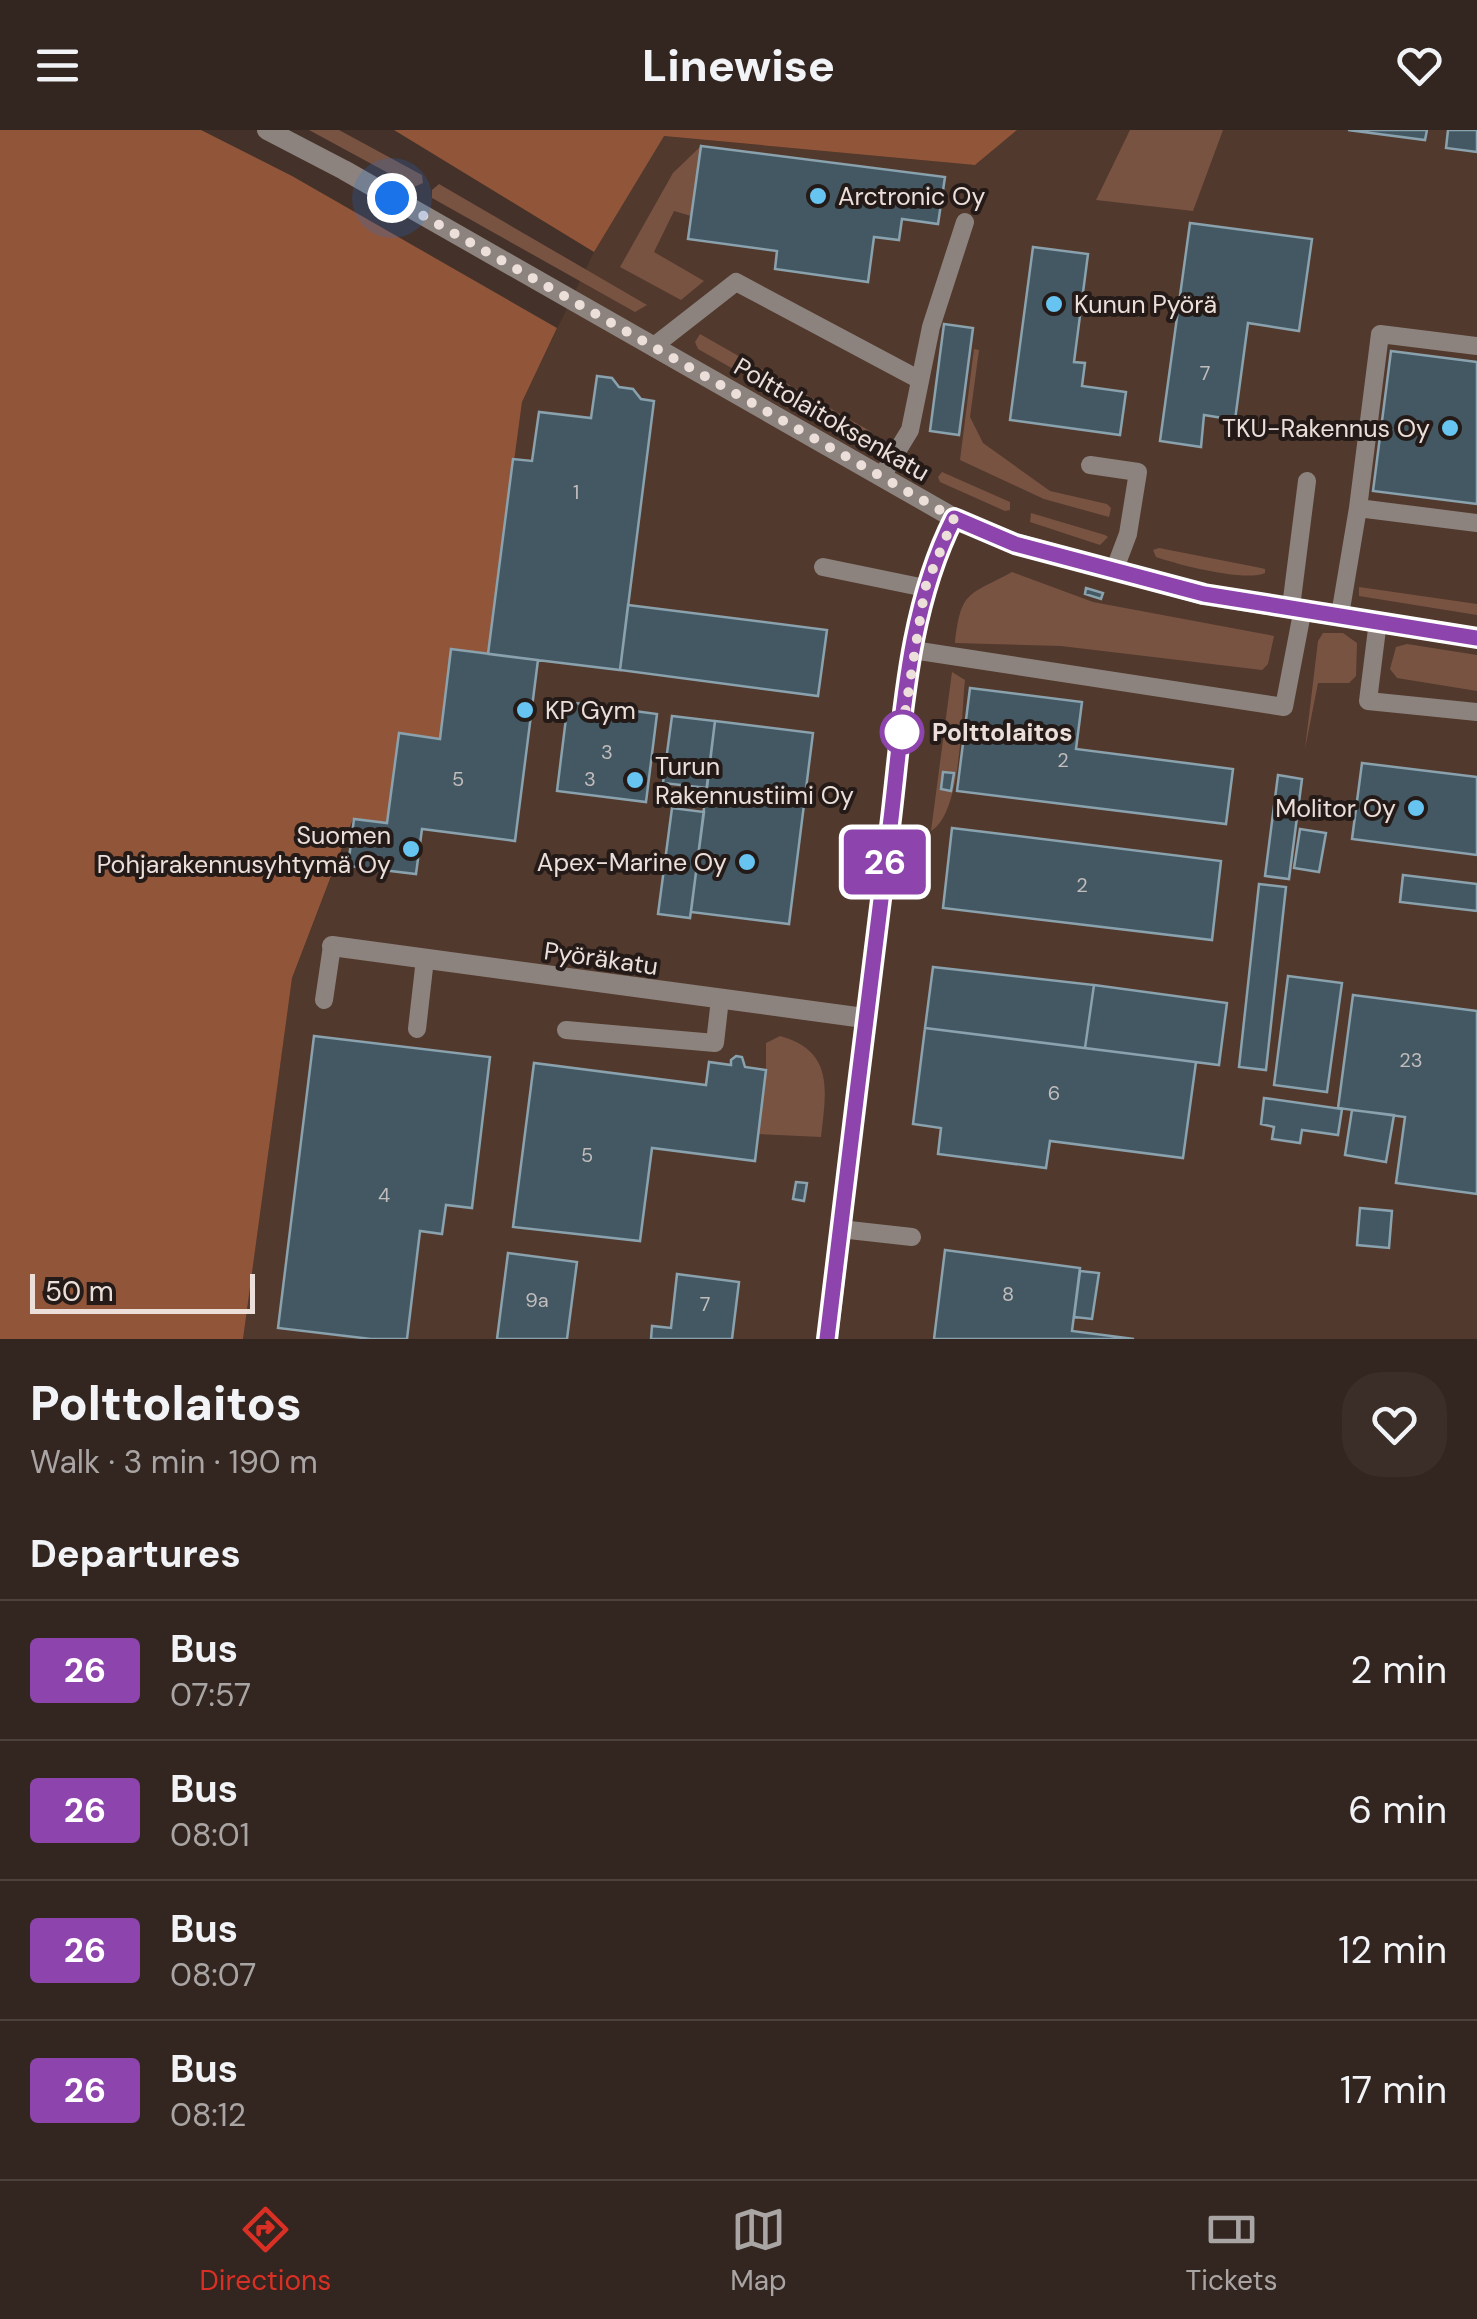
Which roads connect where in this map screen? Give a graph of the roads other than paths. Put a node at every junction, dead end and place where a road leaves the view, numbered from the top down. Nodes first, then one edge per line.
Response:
1 (268, 130) edge
2 (965, 222) dead end
3 (654, 346) junction
4 (1477, 346) edge
5 (920, 380) junction
6 (1090, 465) dead end
7 (882, 476) junction
8 (1307, 481) dead end
9 (1358, 508) junction
10 (954, 518) junction
11 (1477, 523) edge
12 (823, 567) dead end
13 (1114, 571) junction
14 (925, 588) junction
15 (1297, 608) junction
16 (1340, 615) junction
17 (1378, 621) junction
18 (1477, 638) edge
19 (912, 650) junction
20 (1477, 712) edge
21 (332, 946) joint
22 (425, 959) junction
23 (720, 999) junction
24 (324, 1000) dead end
25 (864, 1018) junction
26 (416, 1029) dead end
27 (566, 1030) dead end
28 (840, 1229) junction
29 (912, 1237) dead end
30 (828, 1339) edge

1 - 3 street, Polttolaitoksenkatu
2 - 5 lane
3 - 5 lane
3 - 7 street, Polttolaitoksenkatu
4 - 9 lane
5 - 7 lane
6 - 13 lane
7 - 10 street, Polttolaitoksenkatu
8 - 15 lane
9 - 11 lane
9 - 16 lane
10 - 13 street, Polttolaitoksenkatu
10 - 14 street
12 - 14 lane
13 - 15 street, Polttolaitoksenkatu
14 - 19 street
15 - 16 street, Polttolaitoksenkatu
15 - 19 lane
16 - 17 street, Polttolaitoksenkatu
17 - 18 street, Polttolaitoksenkatu
17 - 20 lane
19 - 25 street
21 - 22 street, Pyöräkatu
21 - 24 lane
22 - 23 street, Pyöräkatu
22 - 26 lane
23 - 25 street, Pyöräkatu
23 - 27 lane
25 - 28 street
28 - 29 lane
28 - 30 street

